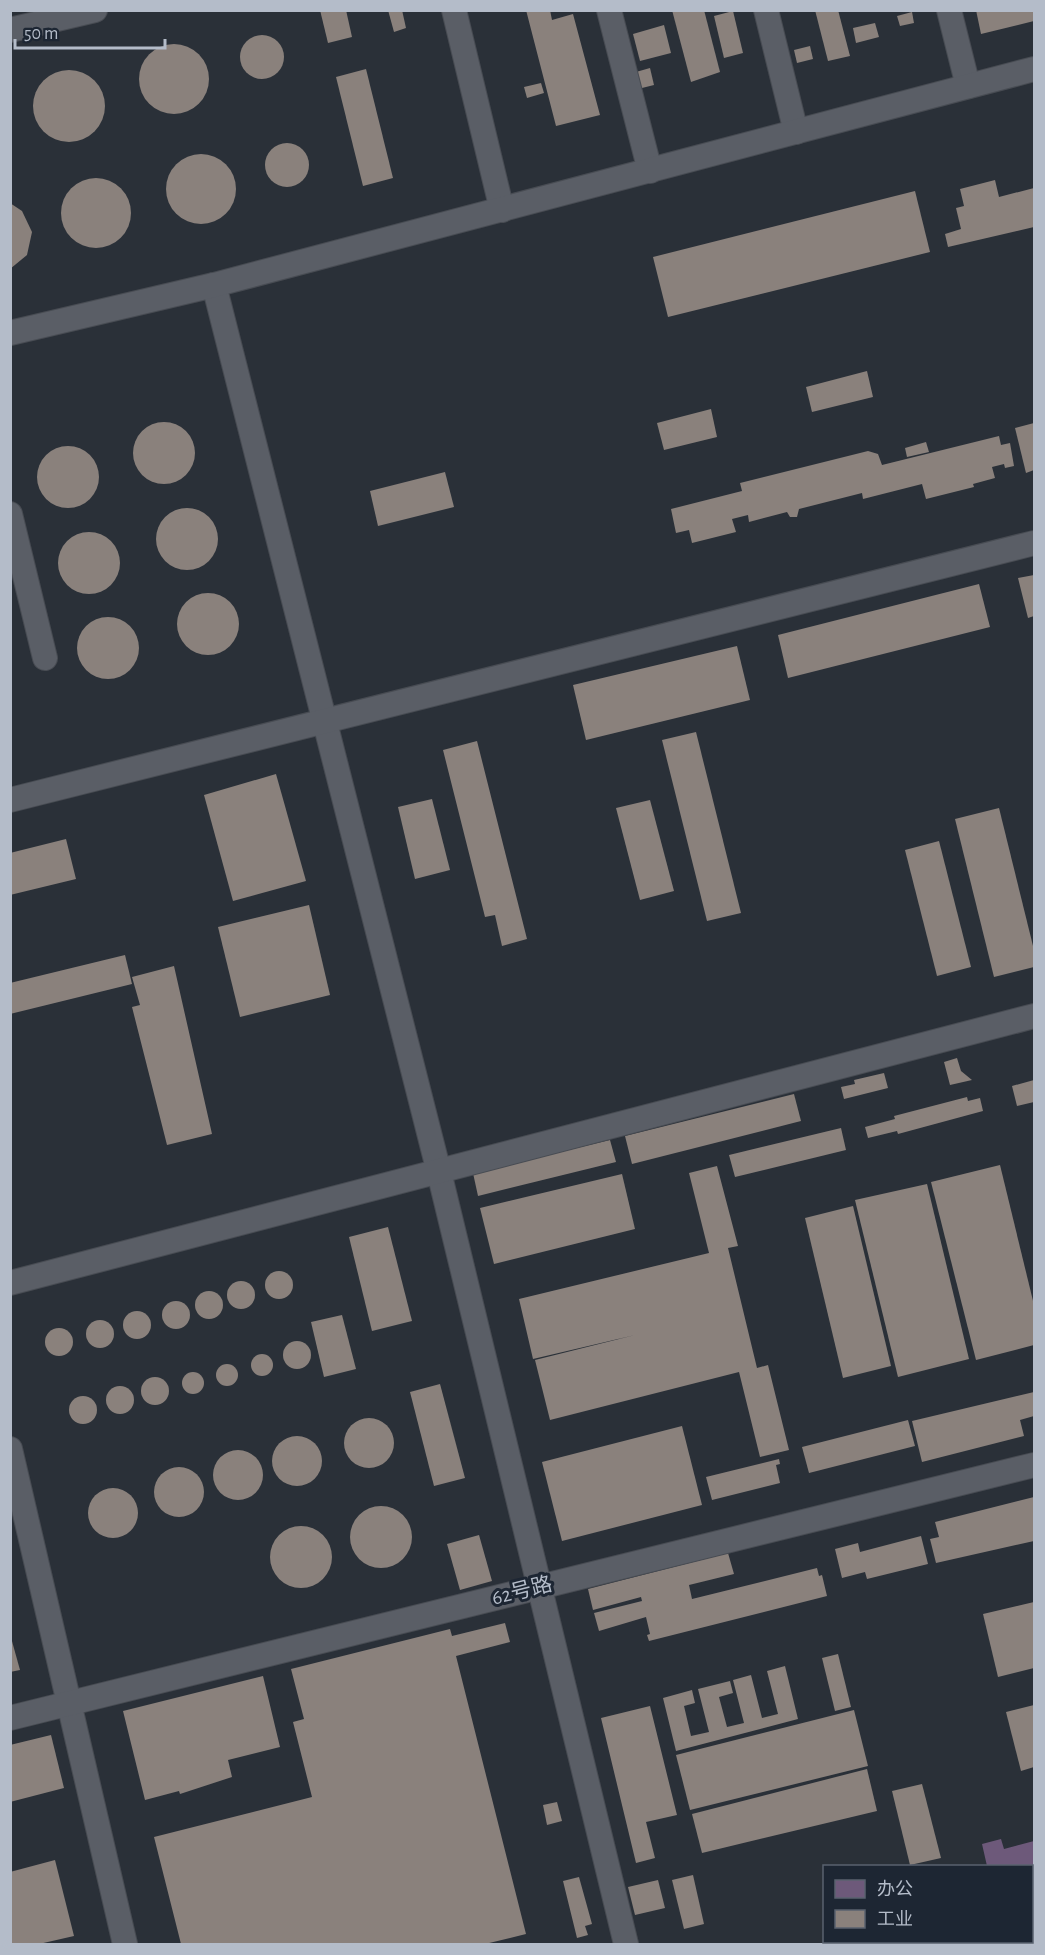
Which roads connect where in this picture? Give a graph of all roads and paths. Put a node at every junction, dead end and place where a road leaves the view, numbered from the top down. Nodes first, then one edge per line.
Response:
1 (95, 10) edge
2 (454, 10) edge
3 (609, 10) edge
4 (766, 10) edge
5 (949, 10) edge
6 (10, 30) edge
7 (1035, 69) edge
8 (968, 86) junction
9 (796, 132) junction
10 (650, 171) junction
11 (502, 210) junction
12 (214, 285) junction
13 (10, 333) edge
14 (10, 514) edge
15 (1035, 543) edge
16 (45, 658) dead end
17 (325, 723) junction
18 (10, 800) edge
19 (1035, 1016) edge
20 (439, 1172) junction
21 (10, 1283) edge
22 (10, 1449) edge
23 (1035, 1465) edge
24 (538, 1587) junction
25 (69, 1704) junction
26 (10, 1718) edge
27 (125, 1944) edge
28 (626, 1944) edge

1 - 6 street
2 - 11 street
3 - 10 street
4 - 9 street
5 - 8 street
7 - 8 street
8 - 9 street
9 - 10 street
10 - 11 street
11 - 12 street
12 - 13 street
12 - 17 street
14 - 16 street
15 - 17 street
17 - 18 street
17 - 20 street
19 - 20 street
20 - 21 street
20 - 24 street
22 - 25 street
23 - 24 street, 62号路
24 - 25 street, 62号路
24 - 28 street
25 - 26 street, 62号路
25 - 27 street

